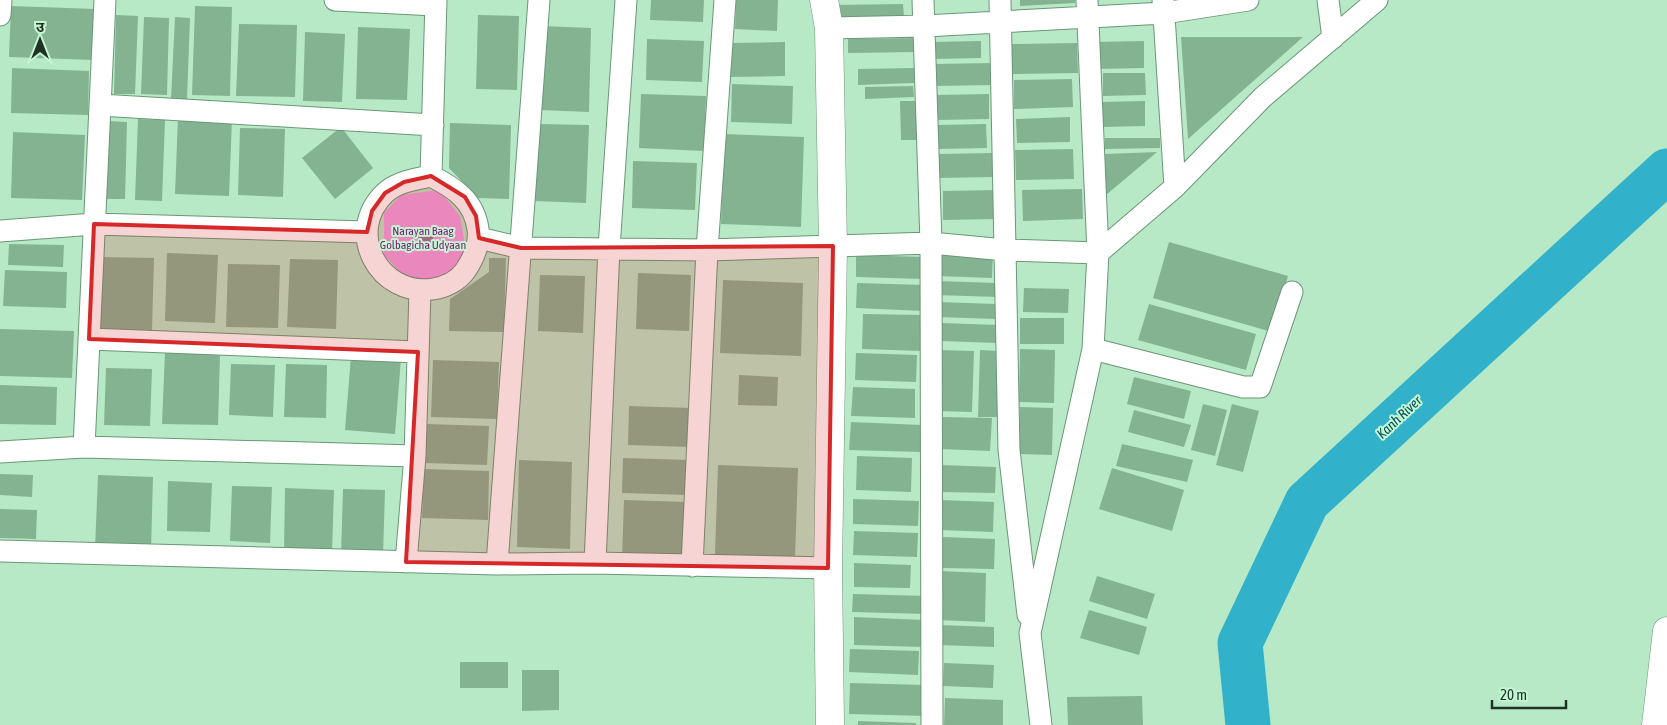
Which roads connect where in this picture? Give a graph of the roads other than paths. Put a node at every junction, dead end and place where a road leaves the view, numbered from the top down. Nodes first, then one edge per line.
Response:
1 (1, 0) edge
2 (105, 0) edge
3 (335, 0) edge
4 (539, 0) edge
5 (626, 0) edge
6 (726, 0) edge
7 (824, 0) edge
8 (923, 0) edge
9 (1000, 0) edge
10 (1248, 0) edge
11 (1328, 0) edge
12 (1377, 0) edge
13 (436, 3) edge
14 (1164, 7) edge
15 (1087, 9) edge
16 (0, 15) edge
17 (1001, 21) junction
18 (924, 26) junction
19 (829, 28) junction
20 (1333, 38) junction
21 (100, 105) junction
22 (433, 125) junction
23 (431, 176) junction
24 (1175, 187) junction
25 (94, 224) junction
26 (0, 231) edge
27 (367, 232) junction
28 (479, 238) junction
29 (931, 243) junction
30 (833, 246) junction
31 (521, 248) junction
32 (609, 248) junction
33 (707, 250) junction
34 (1005, 250) junction
35 (1098, 253) junction
36 (420, 291) junction
37 (1292, 292) dead end
38 (89, 339) junction
39 (1093, 349) junction
40 (418, 352) junction
41 (84, 446) junction
42 (0, 452) edge
43 (415, 456) junction
44 (0, 551) edge
45 (406, 562) junction
46 (595, 563) junction
47 (497, 564) junction
48 (692, 566) junction
49 (828, 568) junction
50 (1667, 631) edge
51 (1030, 633) junction
52 (830, 725) edge
53 (932, 725) edge
54 (1040, 725) edge
55 (1656, 725) edge

1 - 16 street
2 - 21 street
3 - 13 street
4 - 31 street
5 - 32 street
6 - 33 street
7 - 19 street
8 - 18 street
9 - 17 street
10 - 14 street
11 - 20 street
12 - 20 street
13 - 22 street
14 - 15 street
14 - 24 street
15 - 17 street
15 - 35 street
17 - 18 street
17 - 34 street
18 - 19 street
18 - 29 street
19 - 30 street
20 - 24 street
21 - 22 street
21 - 25 street
22 - 23 street
23 - 27 street
23 - 28 street
24 - 35 street
25 - 26 street
25 - 27 street
25 - 38 street
27 - 36 street
28 - 31 street
28 - 36 street
29 - 30 street
29 - 34 street
29 - 53 street
30 - 33 street
30 - 49 street
31 - 32 street
31 - 47 street
32 - 33 street
32 - 46 street
33 - 48 street
34 - 35 street
34 - 51 street
35 - 39 street
36 - 40 street
37 - 39 street
38 - 40 street
38 - 41 street
39 - 51 street
40 - 43 street
41 - 42 street
41 - 43 street
43 - 45 street
44 - 45 street
45 - 47 street
46 - 47 street
46 - 48 street
48 - 49 street
49 - 52 street
50 - 55 street
51 - 54 street

